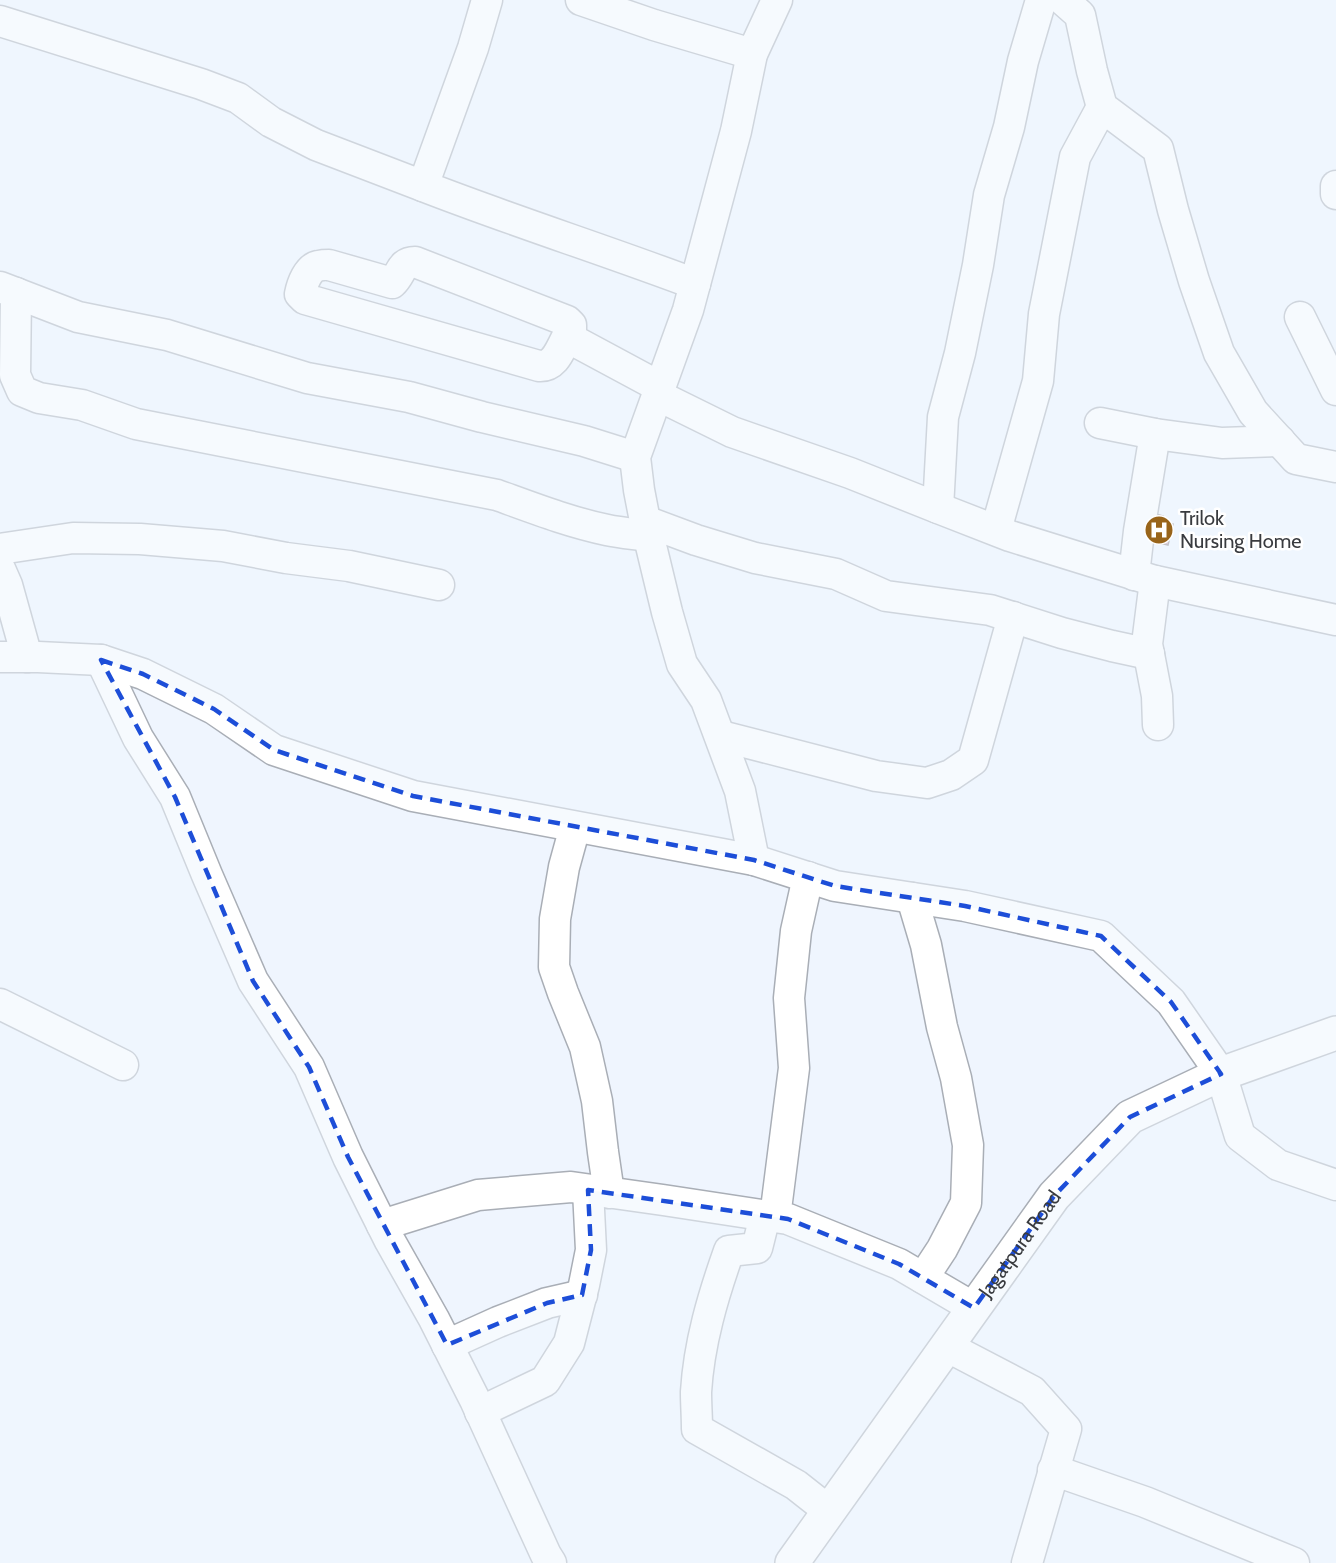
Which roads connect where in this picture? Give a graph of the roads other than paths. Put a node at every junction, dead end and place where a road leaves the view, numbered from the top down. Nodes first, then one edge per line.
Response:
1 (487, 0) edge
2 (581, 0) edge
3 (777, 0) edge
4 (1041, 0) edge
5 (1063, 0) edge
6 (0, 21) edge
7 (752, 54) junction
8 (1102, 107) junction
9 (423, 186) junction
10 (1336, 186) edge
11 (1336, 194) edge
12 (695, 284) junction
13 (8, 290) edge
14 (1300, 317) dead end
15 (567, 337) junction
16 (1336, 390) edge
17 (658, 391) junction
18 (1100, 423) dead end
19 (1155, 434) junction
20 (1280, 441) junction
21 (635, 458) junction
22 (1334, 470) edge
23 (938, 508) junction
24 (647, 529) junction
25 (996, 530) junction
26 (0, 549) edge
27 (0, 569) edge
28 (1144, 578) junction
29 (439, 585) dead end
30 (1013, 617) junction
31 (1336, 620) edge
32 (1149, 654) junction
33 (14, 657) edge
34 (101, 660) junction
35 (1158, 725) dead end
36 (721, 736) junction
37 (575, 827) junction
38 (754, 860) junction
39 (808, 878) junction
40 (912, 898) junction
41 (0, 1004) edge
42 (1336, 1032) edge
43 (123, 1065) dead end
44 (1221, 1074) junction
45 (1336, 1185) edge
46 (598, 1191) junction
47 (770, 1216) junction
48 (382, 1225) junction
49 (923, 1278) junction
50 (582, 1295) junction
51 (974, 1308) junction
52 (447, 1345) junction
53 (946, 1346) junction
54 (480, 1412) junction
55 (1053, 1470) junction
56 (829, 1511) junction
57 (1291, 1562) edge
58 (551, 1563) edge
59 (792, 1563) edge
60 (1027, 1563) edge

1 - 9 street
2 - 7 street
3 - 7 street
4 - 23 street
5 - 8 street
6 - 9 street
7 - 12 street
8 - 20 street
8 - 25 street
9 - 12 street
10 - 11 street
12 - 17 street
13 - 21 street
13 - 24 street
14 - 16 street
15 - 15 street
15 - 17 street
17 - 21 street
17 - 23 street
18 - 19 street
19 - 20 street
19 - 28 street
20 - 22 street
21 - 24 street
23 - 25 street
24 - 30 street
24 - 36 street
25 - 28 street
26 - 29 street
27 - 33 street
28 - 31 street
28 - 32 street
30 - 32 street
30 - 36 street
32 - 35 street
33 - 34 street
34 - 37 street
34 - 48 street
36 - 38 street
37 - 38 street
37 - 46 street
38 - 39 street
39 - 40 street
39 - 47 street
40 - 44 street
40 - 49 street
41 - 43 street
42 - 44 street, Jagatpura Road
44 - 45 street
44 - 51 street, Jagatpura Road
46 - 47 street
46 - 48 street
46 - 50 street
47 - 49 street
47 - 56 street
48 - 52 street
49 - 51 street
50 - 52 street
50 - 54 street
51 - 53 street, Jagatpura Road
52 - 54 street
53 - 55 street
53 - 56 street, Jagatpura Road
54 - 58 street
55 - 57 street
55 - 60 street
56 - 59 street, Jagatpura Road

